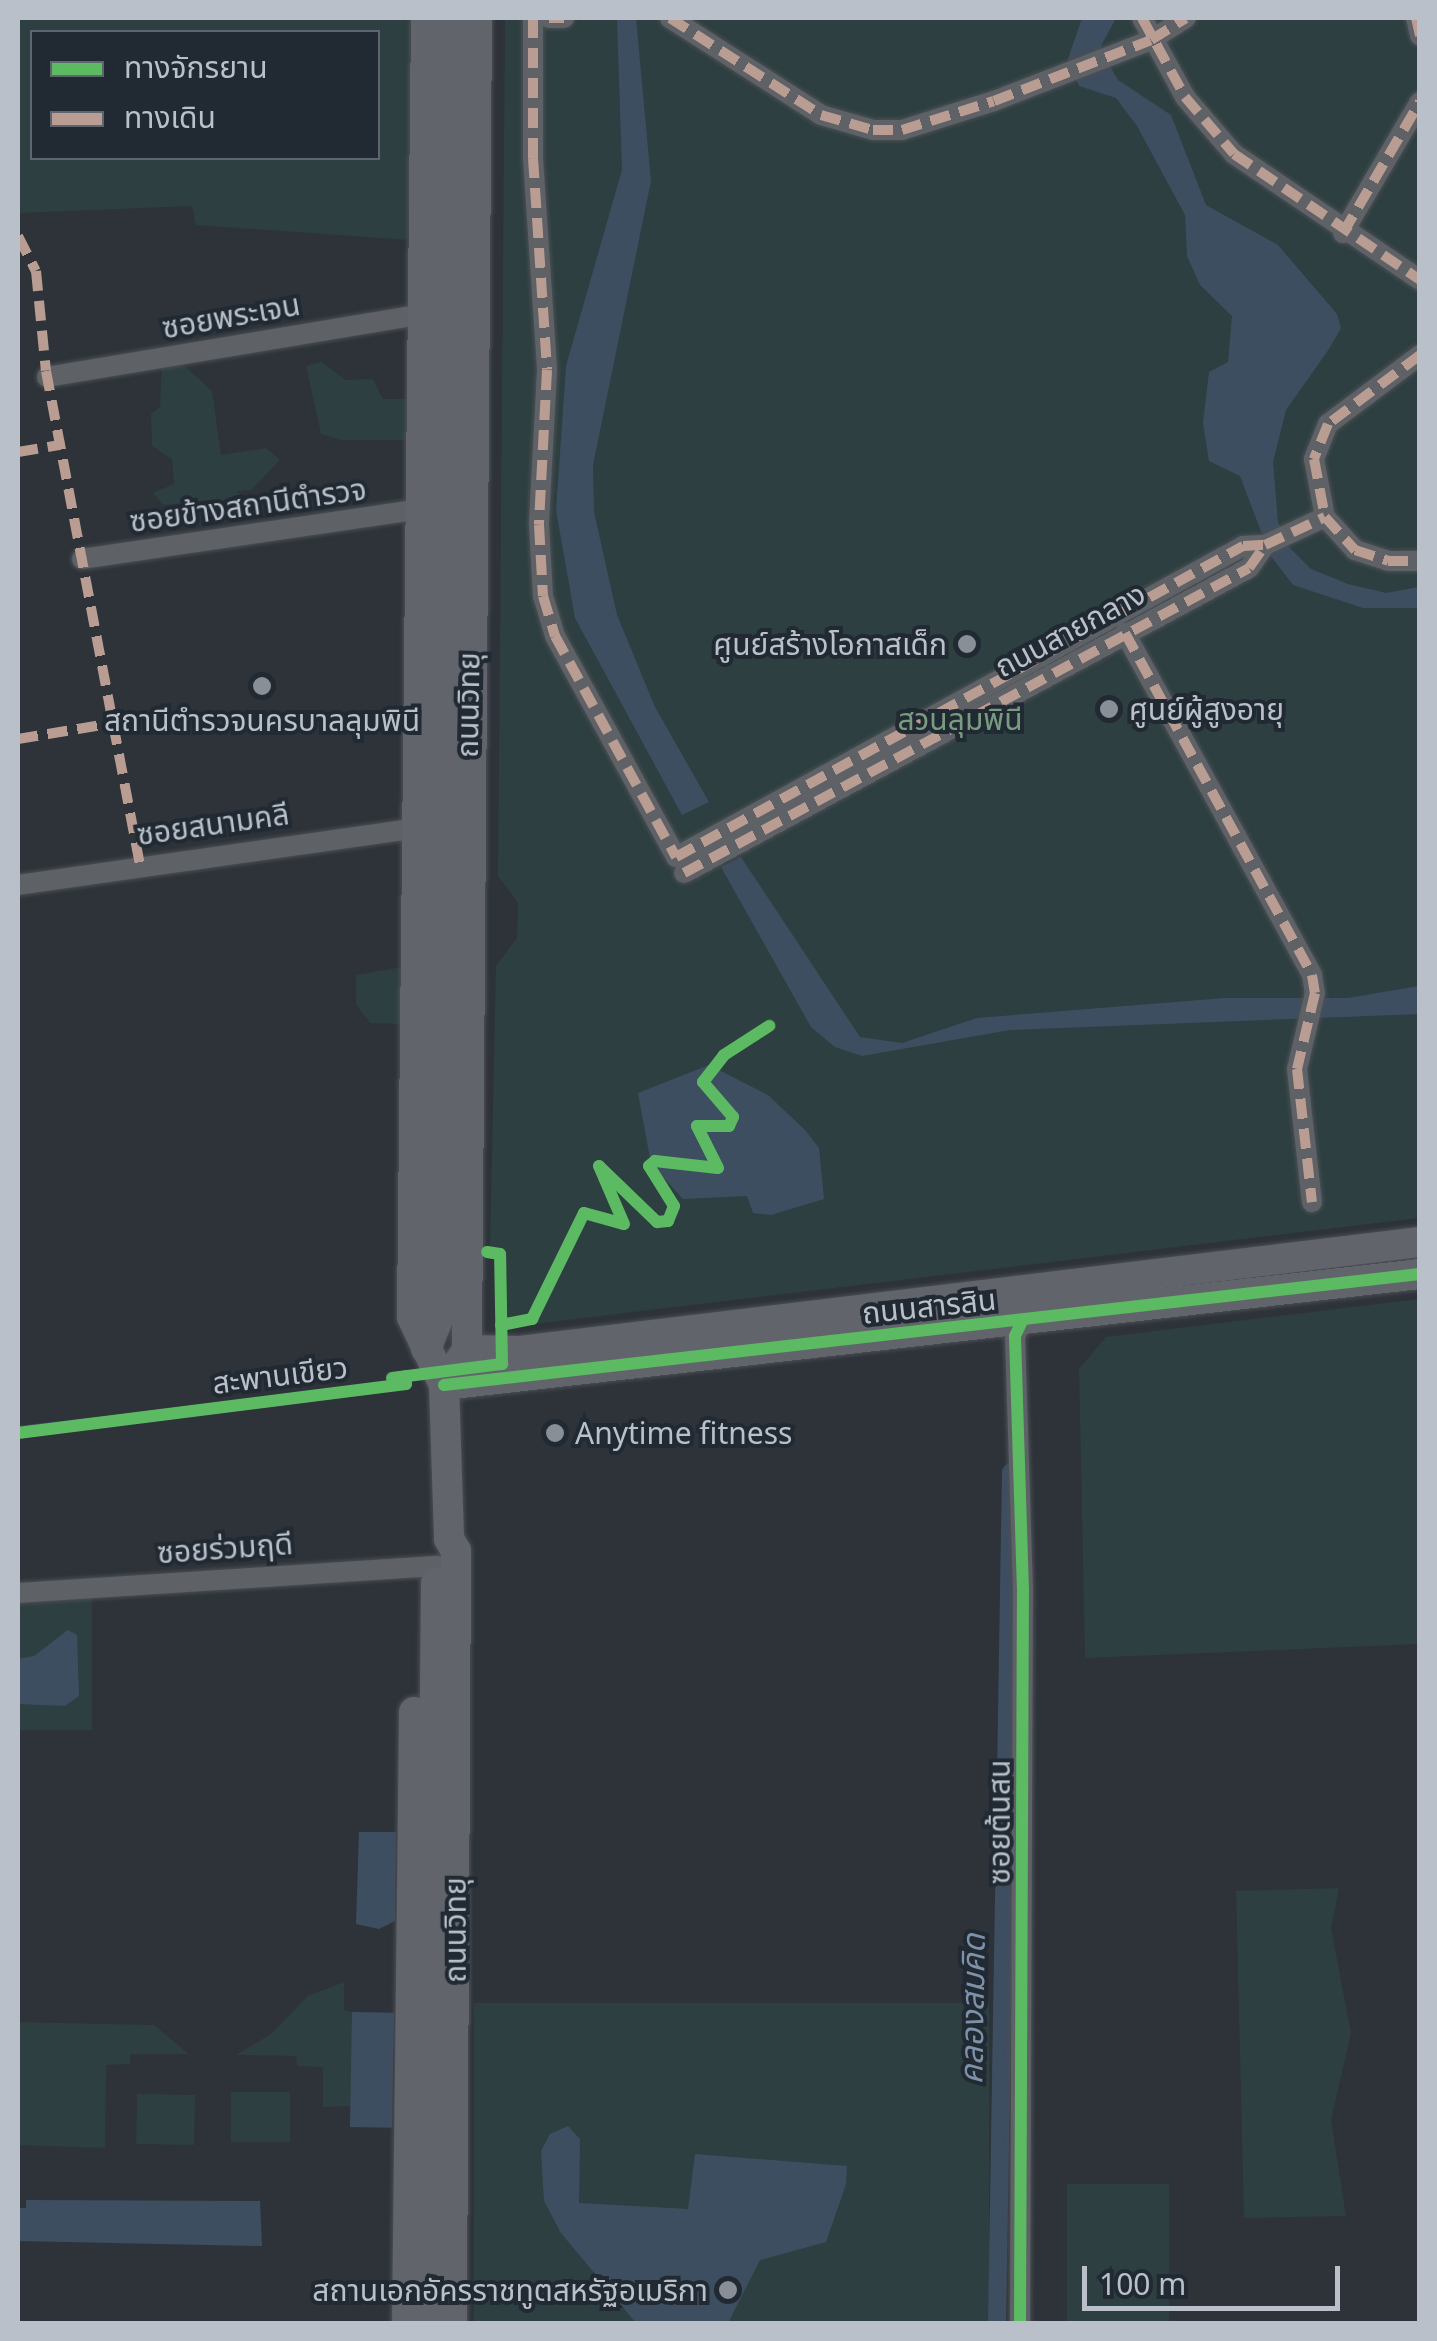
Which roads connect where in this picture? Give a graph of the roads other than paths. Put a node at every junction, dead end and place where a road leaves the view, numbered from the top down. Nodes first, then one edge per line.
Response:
1 (426, 18) edge
2 (450, 18) edge
3 (477, 18) edge
4 (533, 18) edge
5 (549, 18) edge
6 (564, 18) edge
7 (670, 18) edge
8 (1142, 18) edge
9 (1186, 18) edge
10 (1416, 18) edge
11 (1420, 36) edge
12 (1151, 40) junction
13 (1420, 102) edge
14 (451, 111) junction
15 (1343, 233) junction
16 (1420, 280) edge
17 (424, 314) junction
18 (1420, 355) edge
19 (47, 378) dead end
20 (422, 509) junction
21 (1325, 517) junction
22 (82, 560) dead end
23 (1420, 561) edge
24 (1178, 593) junction
25 (1126, 633) junction
26 (444, 678) junction
27 (1018, 680) junction
28 (418, 828) junction
29 (18, 885) edge
30 (429, 929) junction
31 (1312, 1202) dead end
32 (1420, 1242) edge
33 (1420, 1274) edge
34 (1022, 1321) junction
35 (468, 1350) junction
36 (444, 1386) junction
37 (443, 1553) junction
38 (18, 1593) edge
39 (432, 1968) junction
40 (430, 2202) junction
41 (407, 2324) edge
42 (429, 2324) edge
43 (452, 2324) edge
44 (1020, 2324) edge

1 - 14 main road, ถนนวิทยุ
2 - 14 main road, ถนนวิทยุ
3 - 14 main road, ถนนวิทยุ
4 - 27 street, ถนนสายกลาง
5 - 6 street
7 - 12 street
8 - 12 street
9 - 12 street
10 - 11 street
12 - 15 street
13 - 15 street
14 - 17 main road, ถนนวิทยุ
14 - 26 main road, ถนนวิทยุ
15 - 16 street
17 - 19 street, ซอยพระเจน
17 - 20 main road, ถนนวิทยุ
18 - 21 street
20 - 22 street, ซอยข้างสถานีตำรวจ
20 - 26 main road, ถนนวิทยุ
21 - 23 street
21 - 24 street, ถนนสายกลาง
24 - 25 street, ถนนสายกลาง
24 - 27 street, ถนนสายกลาง
25 - 27 street, ถนนสายกลาง
25 - 31 street
26 - 28 main road, ถนนวิทยุ
26 - 30 main road, ถนนวิทยุ
26 - 35 main road, ถนนวิทยุ
28 - 29 street, ซอยสนามคลี
28 - 30 main road, ถนนวิทยุ
30 - 36 main road, ถนนวิทยุ
32 - 35 main road, ถนนสารสิน
33 - 34 main road, ถนนสารสิน
34 - 36 main road, ถนนสารสิน
34 - 44 street, ซอยต้นสน
35 - 36 main road
36 - 37 main road, ถนนวิทยุ
37 - 38 street, ซอยร่วมฤดี
37 - 39 main road, ถนนวิทยุ
37 - 39 main road, ถนนวิทยุ
39 - 40 main road, ถนนวิทยุ
39 - 40 main road, ถนนวิทยุ
40 - 41 main road, ถนนวิทยุ
40 - 42 main road, ถนนวิทยุ
40 - 43 main road, ถนนวิทยุ

